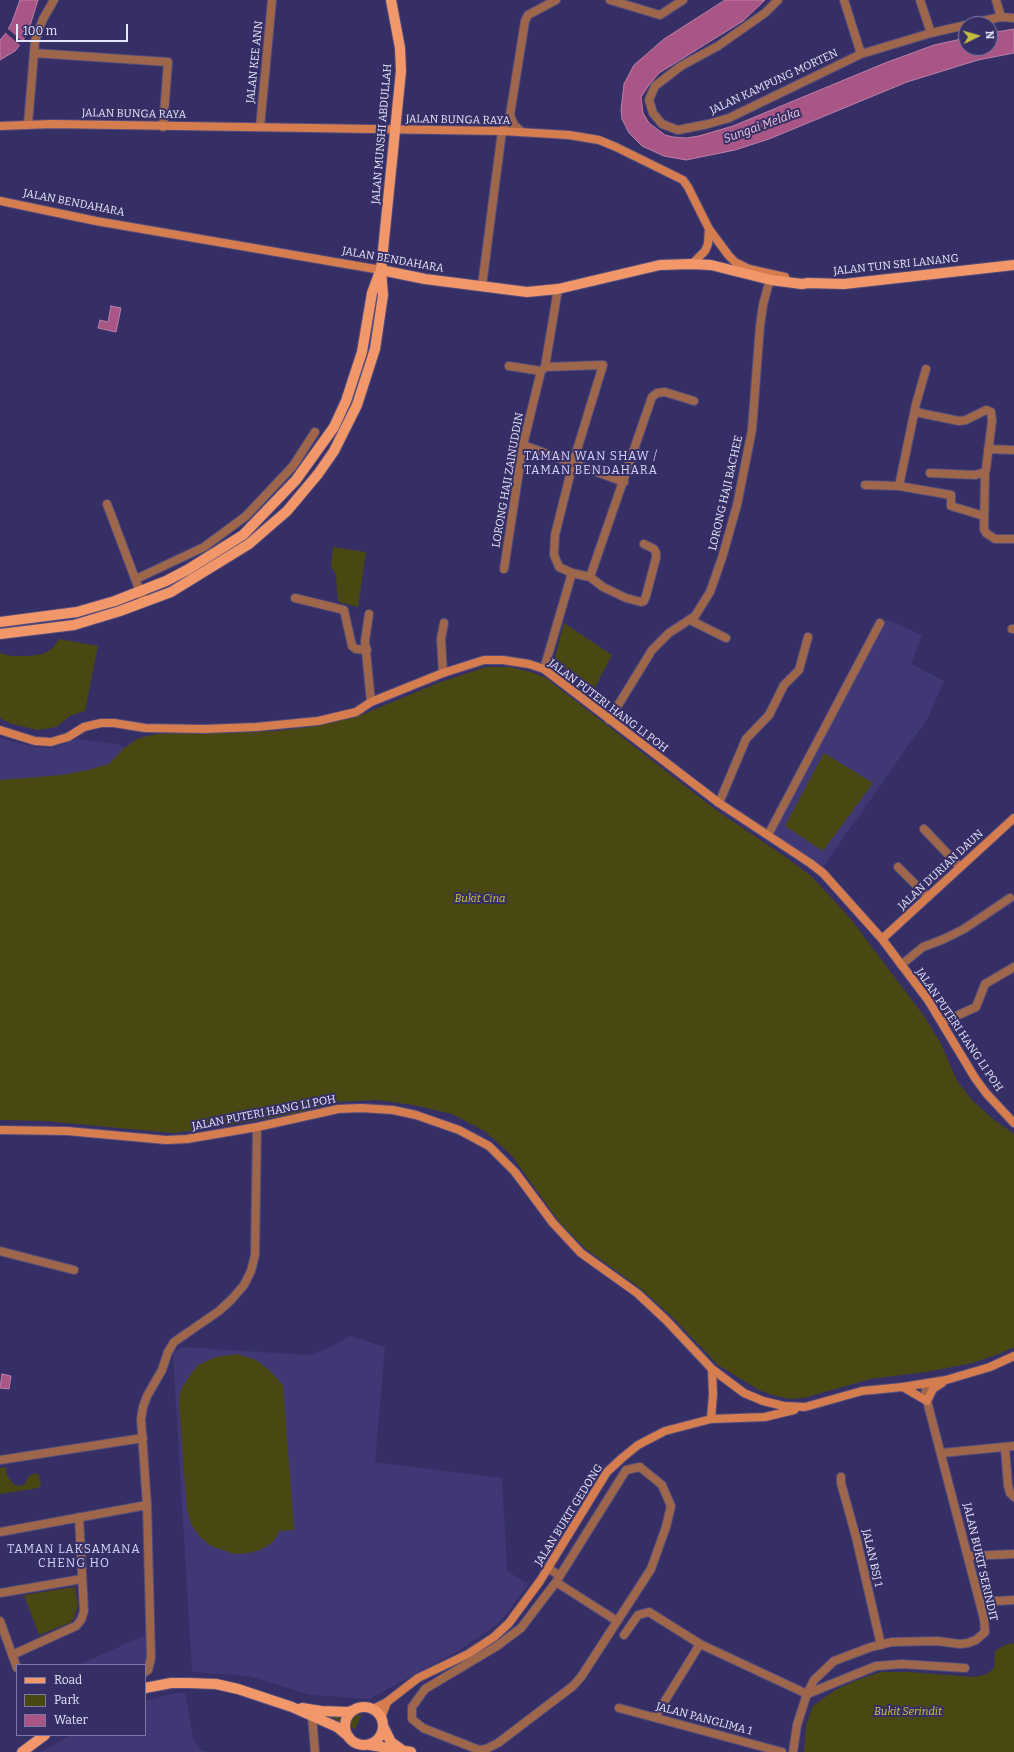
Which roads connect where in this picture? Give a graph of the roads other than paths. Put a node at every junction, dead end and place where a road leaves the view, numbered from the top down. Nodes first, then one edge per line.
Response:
1 (54, 0) edge
2 (272, 0) edge
3 (391, 0) edge
4 (556, 0) edge
5 (610, 0) edge
6 (683, 0) edge
7 (778, 0) edge
8 (844, 0) edge
9 (920, 0) edge
10 (996, 0) edge
11 (1001, 17) junction
12 (998, 18) edge
13 (1014, 18) edge
14 (958, 26) edge
15 (930, 33) junction
16 (34, 53) junction
17 (861, 54) junction
18 (510, 115) junction
19 (28, 124) junction
20 (0, 126) edge
21 (163, 127) junction
22 (260, 127) junction
23 (395, 129) junction
24 (502, 131) junction
25 (522, 132) junction
26 (0, 201) edge
27 (709, 229) junction
28 (692, 264) junction
29 (1014, 266) edge
30 (381, 270) junction
31 (770, 277) junction
32 (781, 282) joint
33 (808, 283) junction
34 (482, 286) junction
35 (558, 289) junction
36 (508, 366) dead end
37 (543, 369) junction
38 (926, 369) dead end
39 (694, 401) dead end
40 (915, 412) junction
41 (315, 432) dead end
42 (523, 445) junction
43 (988, 449) junction
44 (1014, 450) edge
45 (573, 463) junction
46 (985, 472) junction
47 (930, 473) dead end
48 (624, 482) junction
49 (865, 485) dead end
50 (899, 486) junction
51 (107, 504) dead end
52 (984, 516) junction
53 (1014, 538) edge
54 (644, 544) dead end
55 (504, 569) dead end
56 (572, 573) junction
57 (590, 577) junction
58 (136, 579) junction
59 (140, 591) junction
60 (296, 598) dead end
61 (144, 602) junction
62 (369, 614) dead end
63 (690, 620) junction
64 (0, 622) edge
65 (444, 623) dead end
66 (880, 623) dead end
67 (0, 634) edge
68 (808, 637) dead end
69 (726, 638) dead end
70 (367, 650) junction
71 (544, 669) junction
72 (443, 673) junction
73 (371, 702) junction
74 (609, 720) junction
75 (0, 730) edge
76 (719, 803) junction
77 (1014, 818) edge
78 (924, 829) dead end
79 (768, 835) junction
80 (960, 867) junction
81 (898, 868) dead end
82 (928, 897) junction
83 (1010, 898) dead end
84 (882, 939) junction
85 (901, 965) junction
86 (1014, 967) edge
87 (943, 1022) junction
88 (1014, 1123) edge
89 (257, 1127) junction
90 (0, 1130) edge
91 (0, 1250) edge
92 (74, 1270) dead end
93 (1014, 1356) edge
94 (712, 1369) junction
95 (946, 1380) junction
96 (925, 1384) junction
97 (903, 1387) junction
98 (927, 1401) junction
99 (805, 1407) junction
100 (711, 1419) junction
101 (144, 1438) junction
102 (1014, 1446) edge
103 (1004, 1448) junction
104 (942, 1452) junction
105 (0, 1460) edge
106 (841, 1477) dead end
107 (1014, 1497) edge
108 (147, 1505) junction
109 (78, 1517) junction
110 (0, 1532) edge
111 (1014, 1554) edge
112 (969, 1556) junction
113 (548, 1568) junction
114 (82, 1578) junction
115 (540, 1581) junction
116 (556, 1582) junction
117 (0, 1593) edge
118 (1014, 1600) edge
119 (980, 1602) junction
120 (0, 1621) edge
121 (617, 1621) junction
122 (624, 1635) dead end
123 (700, 1644) junction
124 (880, 1644) junction
125 (12, 1654) junction
126 (16, 1665) edge
127 (965, 1668) dead end
128 (146, 1671) edge
129 (146, 1688) edge
130 (807, 1694) junction
131 (387, 1702) junction
132 (292, 1707) junction
133 (619, 1708) dead end
134 (373, 1709) junction
135 (354, 1710) junction
136 (312, 1716) junction
137 (655, 1717) junction
138 (382, 1722) junction
139 (44, 1736) edge
140 (349, 1737) junction
141 (370, 1745) junction
142 (406, 1751) edge
143 (779, 1751) edge
144 (22, 1752) edge
145 (315, 1752) edge
146 (793, 1752) edge

1 - 16 street
2 - 22 street, JALAN KEE ANN
3 - 23 main road, JALAN MUNSHI ABDULLAH
4 - 18 street
5 - 6 street
7 - 17 street, JALAN KAMPUNG MORTEN
8 - 17 street
9 - 15 street
10 - 11 street
11 - 12 street, JALAN KAMPUNG MORTEN
11 - 13 street, JALAN KAMPUNG MORTEN
14 - 15 street, JALAN KAMPUNG MORTEN
15 - 17 street, JALAN KAMPUNG MORTEN
16 - 19 street
16 - 21 street
18 - 24 street
18 - 25 street
19 - 20 street, JALAN BUNGA RAYA
19 - 21 street, JALAN BUNGA RAYA
21 - 22 street, JALAN BUNGA RAYA
22 - 23 street, JALAN BUNGA RAYA
23 - 24 street, JALAN BUNGA RAYA
23 - 30 main road, JALAN MUNSHI ABDULLAH
24 - 25 street, JALAN BUNGA RAYA
24 - 34 street
25 - 27 street, JALAN BUNGA RAYA
26 - 30 street, JALAN BENDAHARA
27 - 28 street
27 - 31 street, JALAN BUNGA RAYA
28 - 31 main road, JALAN BENDAHARA
28 - 35 main road, JALAN BENDAHARA
29 - 33 main road, JALAN TUN SRI LANANG
30 - 34 main road, JALAN BENDAHARA
30 - 59 main road, JALAN MUNSHI ABDULLAH
30 - 61 main road, JALAN MUNSHI ABDULLAH
31 - 32 main road, JALAN BENDAHARA
31 - 33 street, JALAN BUNGA RAYA
31 - 63 street, LORONG HAJI BACHEE
32 - 33 main road, JALAN TUN SRI LANANG
34 - 35 main road, JALAN BENDAHARA
35 - 37 street, LORONG HAJI ZAINUDDIN
36 - 37 street
37 - 42 street, LORONG HAJI ZAINUDDIN
37 - 45 street
38 - 40 street
39 - 48 street
40 - 43 street
40 - 50 street
41 - 58 street
42 - 45 street
42 - 55 street, LORONG HAJI ZAINUDDIN
43 - 44 street
43 - 46 street
45 - 48 street
45 - 56 street
46 - 47 street
46 - 52 street
48 - 57 street
49 - 50 street
50 - 52 street
51 - 58 street
52 - 53 street
54 - 57 street
56 - 57 street
56 - 71 street
58 - 59 street
59 - 61 street
59 - 64 main road, JALAN MUNSHI ABDULLAH
60 - 70 street
61 - 67 main road, JALAN MUNSHI ABDULLAH
62 - 70 street
63 - 69 street
63 - 74 street, LORONG HAJI BACHEE
65 - 72 street
66 - 79 street
68 - 76 street
70 - 73 street
71 - 72 street, JALAN PUTERI HANG LI POH
71 - 74 street, JALAN PUTERI HANG LI POH
72 - 73 street, JALAN PUTERI HANG LI POH
73 - 75 street, JALAN PUTERI HANG LI POH
74 - 76 street, JALAN PUTERI HANG LI POH
76 - 79 street, JALAN PUTERI HANG LI POH
77 - 80 street, JALAN DURIAN DAUN
78 - 80 street
79 - 84 street, JALAN PUTERI HANG LI POH
80 - 82 street, JALAN DURIAN DAUN
81 - 82 street
82 - 84 street, JALAN DURIAN DAUN
83 - 85 street
84 - 85 street, JALAN PUTERI HANG LI POH
85 - 87 street, JALAN PUTERI HANG LI POH
86 - 87 street
87 - 88 street, JALAN PUTERI HANG LI POH
89 - 90 street, JALAN PUTERI HANG LI POH
89 - 94 street, JALAN PUTERI HANG LI POH
89 - 101 street
91 - 92 street
93 - 95 street, JALAN PUTERI HANG LI POH
94 - 99 street, JALAN PUTERI HANG LI POH
94 - 100 street
95 - 96 street, JALAN PUTERI HANG LI POH
95 - 98 street
96 - 97 street, JALAN PUTERI HANG LI POH
96 - 98 street, JALAN BUKIT SERINDIT
97 - 98 street
97 - 99 street, JALAN PUTERI HANG LI POH
98 - 104 street, JALAN BUKIT SERINDIT
99 - 100 street, JALAN BUKIT GEDONG
100 - 113 street, JALAN BUKIT GEDONG
101 - 105 street
101 - 108 street
102 - 103 street
103 - 104 street
103 - 107 street
104 - 112 street, JALAN BUKIT SERINDIT
106 - 124 street, JALAN BSJ 1
108 - 109 street
108 - 128 street
109 - 110 street
109 - 114 street
111 - 112 street
112 - 119 street, JALAN BUKIT SERINDIT
113 - 115 street, JALAN BUKIT GEDONG
113 - 116 street
114 - 117 street
114 - 125 street
115 - 116 street
115 - 131 street, JALAN BUKIT GEDONG
116 - 121 street
116 - 121 street
116 - 121 street
118 - 119 street
119 - 124 street, JALAN BUKIT SERINDIT
120 - 125 street
122 - 123 street
123 - 130 street
123 - 137 street
124 - 130 street, JALAN BUKIT SERINDIT
125 - 126 street
127 - 130 street
129 - 132 main road
130 - 146 street, JALAN BUKIT SERINDIT
131 - 134 street, JALAN BUKIT GEDONG
131 - 138 street
132 - 135 main road
132 - 136 main road
133 - 137 street, JALAN PANGLIMA 1
134 - 135 main road
134 - 138 main road
135 - 140 main road
136 - 140 main road
136 - 145 street
137 - 143 street, JALAN PANGLIMA 1
138 - 141 main road
138 - 142 main road
139 - 144 main road
140 - 141 main road
141 - 142 main road

